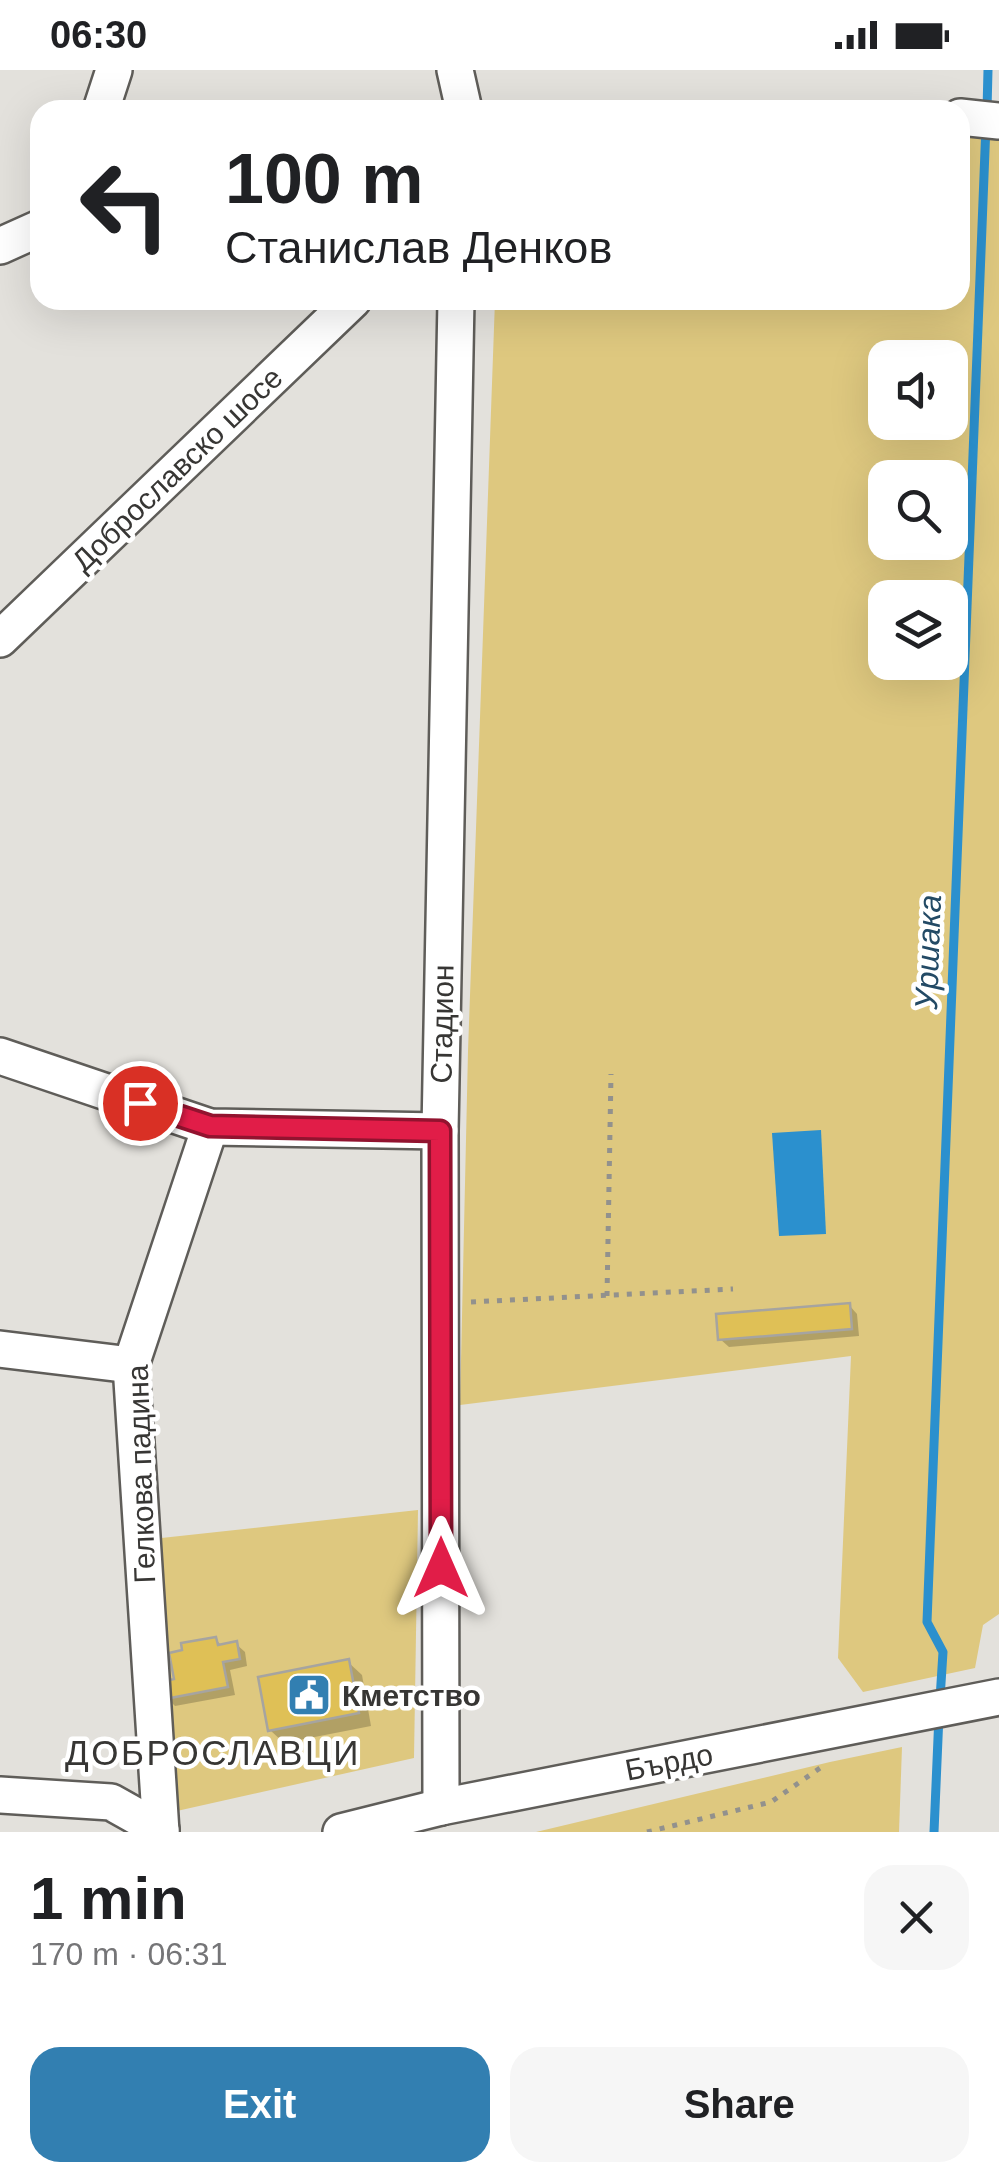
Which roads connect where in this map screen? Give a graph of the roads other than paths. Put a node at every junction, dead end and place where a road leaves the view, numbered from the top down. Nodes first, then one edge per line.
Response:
1 (114, 70) edge
2 (456, 70) edge
3 (104, 100) edge
4 (462, 100) edge
5 (970, 118) edge
6 (999, 120) edge
7 (30, 232) edge
8 (0, 246) edge
9 (343, 310) edge
10 (456, 310) edge
11 (0, 639) edge
12 (0, 1056) edge
13 (210, 1126) junction
14 (440, 1131) junction
15 (0, 1349) edge
16 (132, 1365) junction
17 (992, 1698) edge
18 (0, 1795) edge
19 (442, 1807) junction
20 (161, 1831) edge
21 (340, 1832) edge

1 - 3 street
2 - 4 street
5 - 6 street
7 - 8 street
9 - 11 street, Доброславско шосе
10 - 14 street, Стадион
12 - 13 street
13 - 14 street
13 - 16 street, Гелкова падина
14 - 19 street, Стадион
15 - 16 street
16 - 20 street, Гелкова падина
17 - 19 street, Бърдо
18 - 20 street
19 - 21 street, Бърдо

